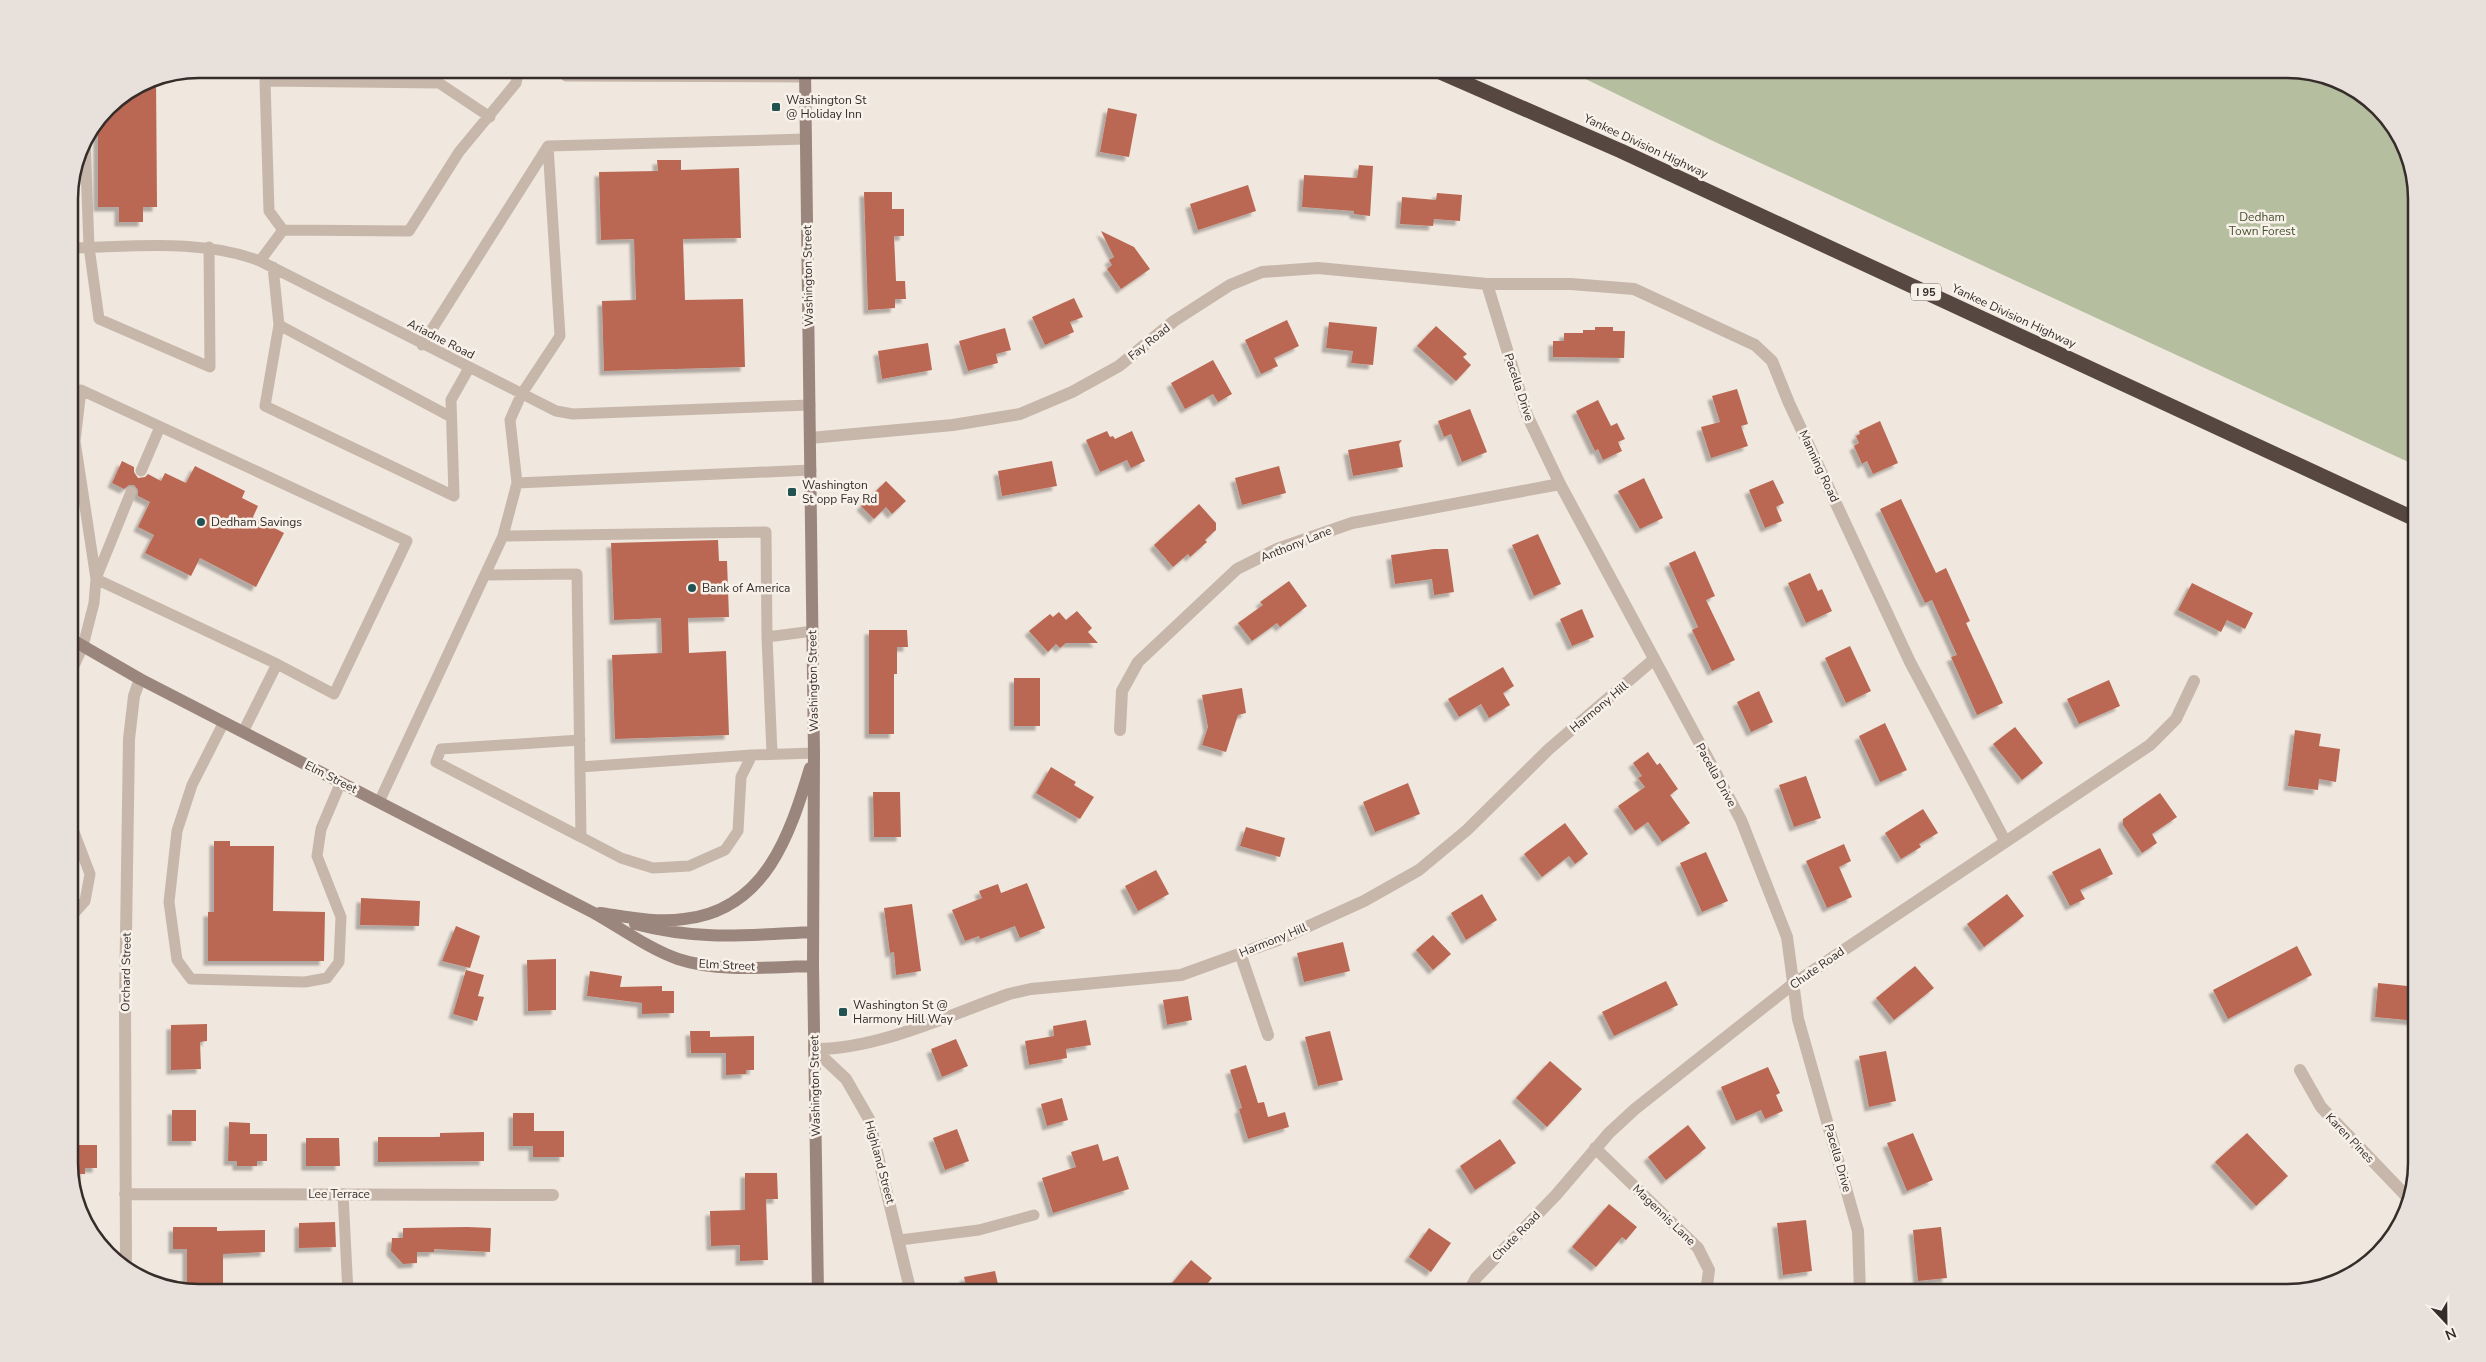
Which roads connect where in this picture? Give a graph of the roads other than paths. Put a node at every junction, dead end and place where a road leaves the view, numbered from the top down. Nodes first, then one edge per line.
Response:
1 (265, 78) edge
2 (330, 78) edge
3 (517, 78) edge
4 (805, 78) edge
5 (1454, 78) edge
6 (490, 117) junction
7 (806, 138) junction
8 (548, 146) junction
9 (86, 156) edge
10 (283, 230) junction
11 (89, 247) junction
12 (209, 247) junction
13 (78, 248) edge
14 (260, 260) junction
15 (273, 267) junction
16 (1487, 284) junction
17 (279, 325) junction
18 (422, 345) junction
19 (468, 368) junction
20 (521, 396) junction
21 (810, 405) junction
22 (78, 415) edge
23 (451, 417) junction
24 (160, 427) junction
25 (810, 438) junction
26 (78, 460) edge
27 (811, 470) junction
28 (141, 471) dead end
29 (516, 483) junction
30 (1560, 484) junction
31 (130, 492) dead end
32 (2408, 516) edge
33 (503, 536) junction
34 (486, 575) junction
35 (96, 578) junction
36 (813, 631) junction
37 (767, 637) junction
38 (78, 643) edge
39 (84, 646) junction
40 (78, 658) edge
41 (1653, 660) junction
42 (277, 664) junction
43 (140, 679) junction
44 (2194, 681) dead end
45 (224, 722) junction
46 (1120, 730) dead end
47 (243, 732) junction
48 (580, 740) junction
49 (772, 753) junction
50 (814, 753) junction
51 (752, 756) junction
52 (580, 767) junction
53 (341, 782) junction
54 (379, 802) junction
55 (581, 838) junction
56 (2005, 841) junction
57 (78, 843) edge
58 (78, 909) edge
59 (594, 913) junction
60 (813, 932) junction
61 (1240, 953) junction
62 (813, 966) junction
63 (1793, 984) junction
64 (1268, 1035) dead end
65 (814, 1049) junction
66 (2300, 1070) dead end
67 (1595, 1148) junction
68 (125, 1194) junction
69 (343, 1194) junction
70 (553, 1194) dead end
71 (2404, 1194) edge
72 (1034, 1215) dead end
73 (900, 1240) junction
74 (126, 1260) edge
75 (348, 1284) edge
76 (818, 1284) edge
77 (909, 1284) edge
78 (1473, 1284) edge
79 (1707, 1284) edge
80 (1860, 1284) edge

1 - 10 lane
2 - 6 lane
3 - 6 lane
4 - 7 main road, Washington Street
5 - 32 highway, Yankee Division Highway / I 95
6 - 10 lane
7 - 8 lane
7 - 21 main road, Washington Street
8 - 18 lane
8 - 20 lane
9 - 11 lane
10 - 14 lane
11 - 12 lane, Ariadne Road
11 - 12 lane
11 - 13 lane, Ariadne Road
12 - 14 lane, Ariadne Road
14 - 15 lane, Ariadne Road
15 - 17 lane
15 - 18 lane, Ariadne Road
16 - 25 street, Fay Road
16 - 30 street, Pacella Drive
16 - 56 street, Manning Road
17 - 23 lane
17 - 23 lane
18 - 19 lane, Ariadne Road
19 - 20 lane, Ariadne Road
19 - 23 lane
20 - 21 lane, Ariadne Road
20 - 29 lane
21 - 25 main road, Washington Street
22 - 24 lane
24 - 28 lane
24 - 42 lane
25 - 27 main road, Washington Street
26 - 35 lane
27 - 29 lane
27 - 36 main road, Washington Street
29 - 33 lane
30 - 41 street, Pacella Drive
30 - 46 street, Anthony Lane
31 - 35 lane
33 - 34 lane
33 - 37 lane
34 - 48 lane
34 - 54 lane
35 - 39 lane
35 - 42 lane
36 - 37 lane
36 - 50 main road, Washington Street
37 - 49 lane
38 - 39 main road, Elm Street
39 - 40 lane
39 - 43 main road, Elm Street
41 - 61 street, Harmony Hill
41 - 63 street, Pacella Drive
42 - 47 lane
43 - 45 main road, Elm Street
43 - 68 street, Orchard Street
44 - 56 street, Chute Road
45 - 47 main road, Elm Street
45 - 53 lane
47 - 53 main road, Elm Street
48 - 52 lane
48 - 55 lane
49 - 50 lane
49 - 51 lane
50 - 59 main road
50 - 60 main road, Washington Street
51 - 52 lane
51 - 55 lane
52 - 55 lane
53 - 54 main road, Elm Street
54 - 59 main road, Elm Street
56 - 63 street, Chute Road
57 - 58 lane
59 - 60 main road, Elm Street
59 - 62 main road, Elm Street
60 - 62 main road, Washington Street
61 - 64 street
61 - 65 street, Harmony Hill
62 - 65 main road, Washington Street
63 - 67 street, Chute Road
63 - 80 street, Pacella Drive
65 - 73 street, Highland Street
65 - 76 main road, Washington Street
66 - 71 street, Karen Pines
67 - 78 street, Chute Road
67 - 79 street, Magennis Lane
68 - 69 street, Lee Terrace
68 - 74 street, Orchard Street
69 - 70 street, Lee Terrace
69 - 75 lane
72 - 73 lane
73 - 77 street, Highland Street

